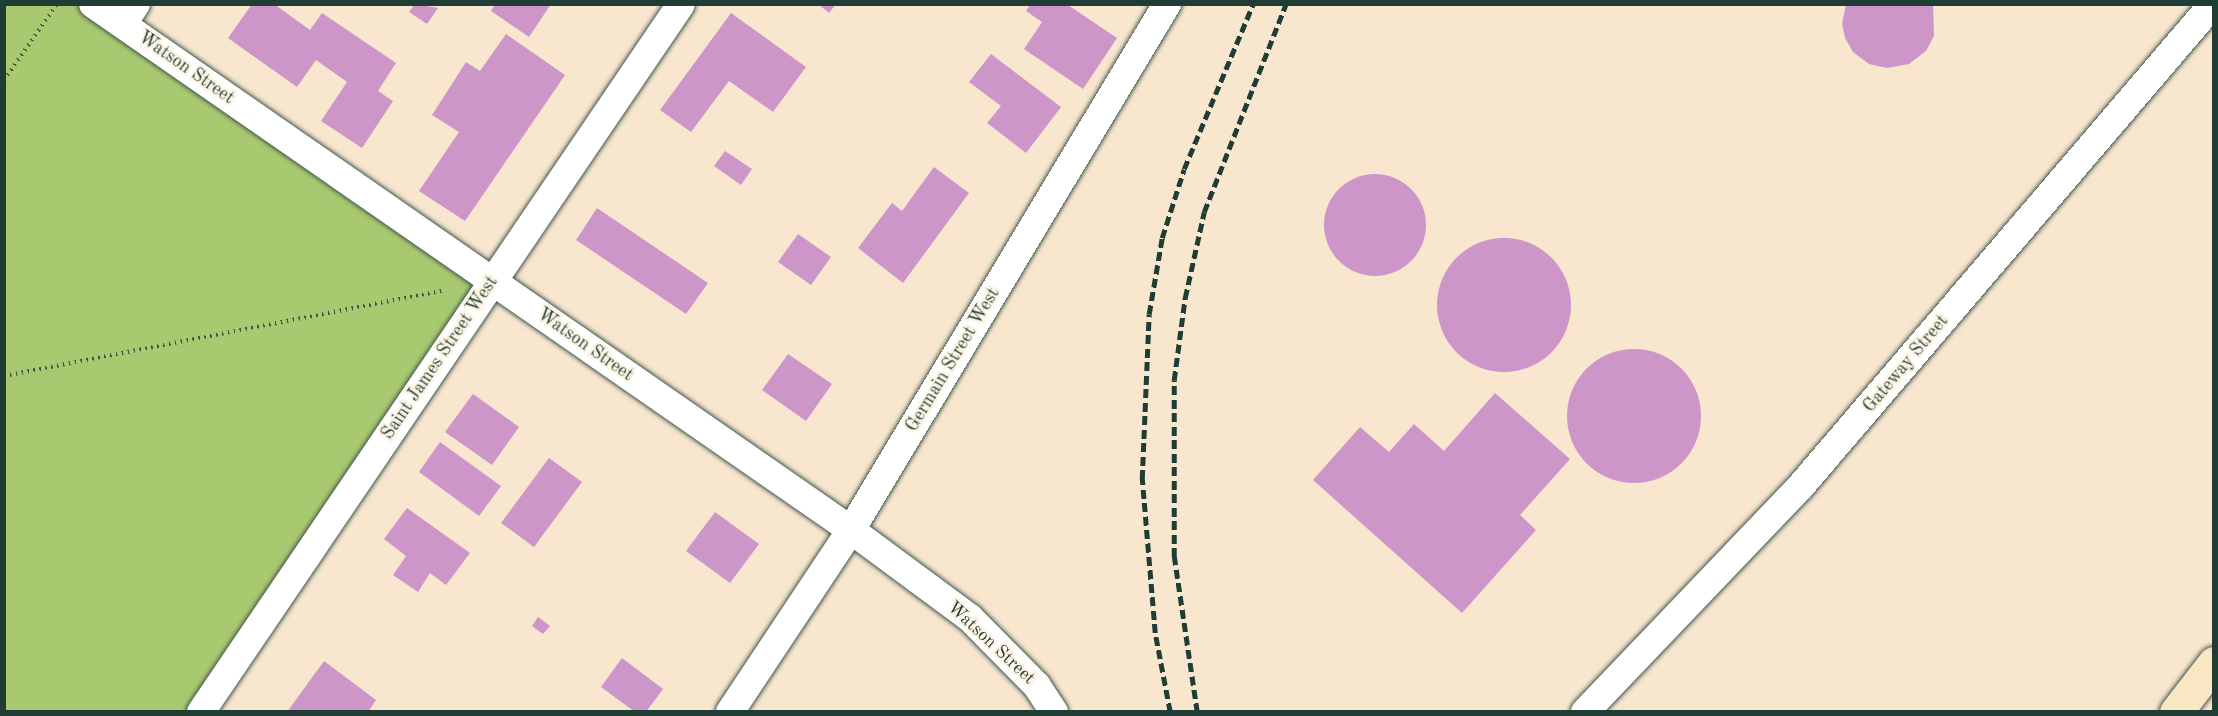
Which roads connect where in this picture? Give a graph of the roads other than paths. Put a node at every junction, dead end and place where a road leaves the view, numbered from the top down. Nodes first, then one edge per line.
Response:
1 (93, 4) edge
2 (681, 4) edge
3 (1167, 4) edge
4 (2212, 4) edge
5 (130, 14) edge
6 (493, 280) junction
7 (851, 530) junction
8 (2214, 663) edge
9 (201, 711) edge
10 (730, 711) edge
11 (1054, 711) edge
12 (1585, 711) edge
13 (2176, 711) edge

1 - 5 street, Watson Street
2 - 6 street, Saint James Street West
3 - 7 street, Germain Street West
4 - 12 street, Gateway Street
5 - 6 street, Watson Street
6 - 7 street, Watson Street
6 - 9 street, Saint James Street West
7 - 10 street, Germain Street West
7 - 11 street, Watson Street
8 - 13 street

